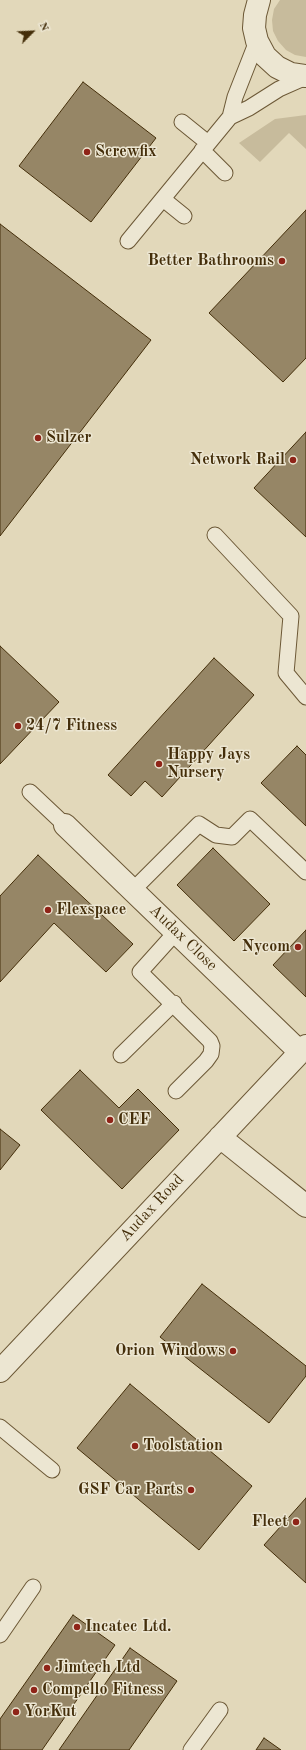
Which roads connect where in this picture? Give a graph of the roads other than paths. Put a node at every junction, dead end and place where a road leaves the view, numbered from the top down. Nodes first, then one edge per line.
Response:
1 (253, 5) edge
2 (257, 42) junction
3 (306, 76) edge
4 (230, 117) junction
5 (182, 122) dead end
6 (205, 147) junction
7 (224, 173) dead end
8 (163, 199) junction
9 (184, 216) dead end
10 (128, 241) dead end
11 (215, 535) dead end
12 (306, 697) edge
13 (30, 792) dead end
14 (65, 825) joint
15 (306, 872) edge
16 (133, 890) junction
17 (176, 932) junction
18 (174, 1003) junction
19 (303, 1049) edge
20 (121, 1055) dead end
21 (176, 1091) dead end
22 (220, 1137) junction
23 (306, 1206) edge
24 (0, 1371) edge
25 (0, 1427) edge
26 (52, 1470) dead end
27 (33, 1587) dead end
28 (0, 1635) edge
29 (220, 1710) dead end
30 (191, 1750) edge

1 - 2 street
2 - 3 street
2 - 4 lane
3 - 4 lane
4 - 6 lane
5 - 6 lane
6 - 7 lane
6 - 8 lane
8 - 9 lane
8 - 10 lane
11 - 12 lane
13 - 14 lane
14 - 16 street, Audax Close
15 - 16 lane
16 - 17 street, Audax Close
17 - 18 lane
17 - 19 street, Audax Close
18 - 20 lane
18 - 21 lane
19 - 22 street, Audax Road
22 - 23 street
22 - 24 street, Audax Road
25 - 26 lane
27 - 28 lane
29 - 30 lane

